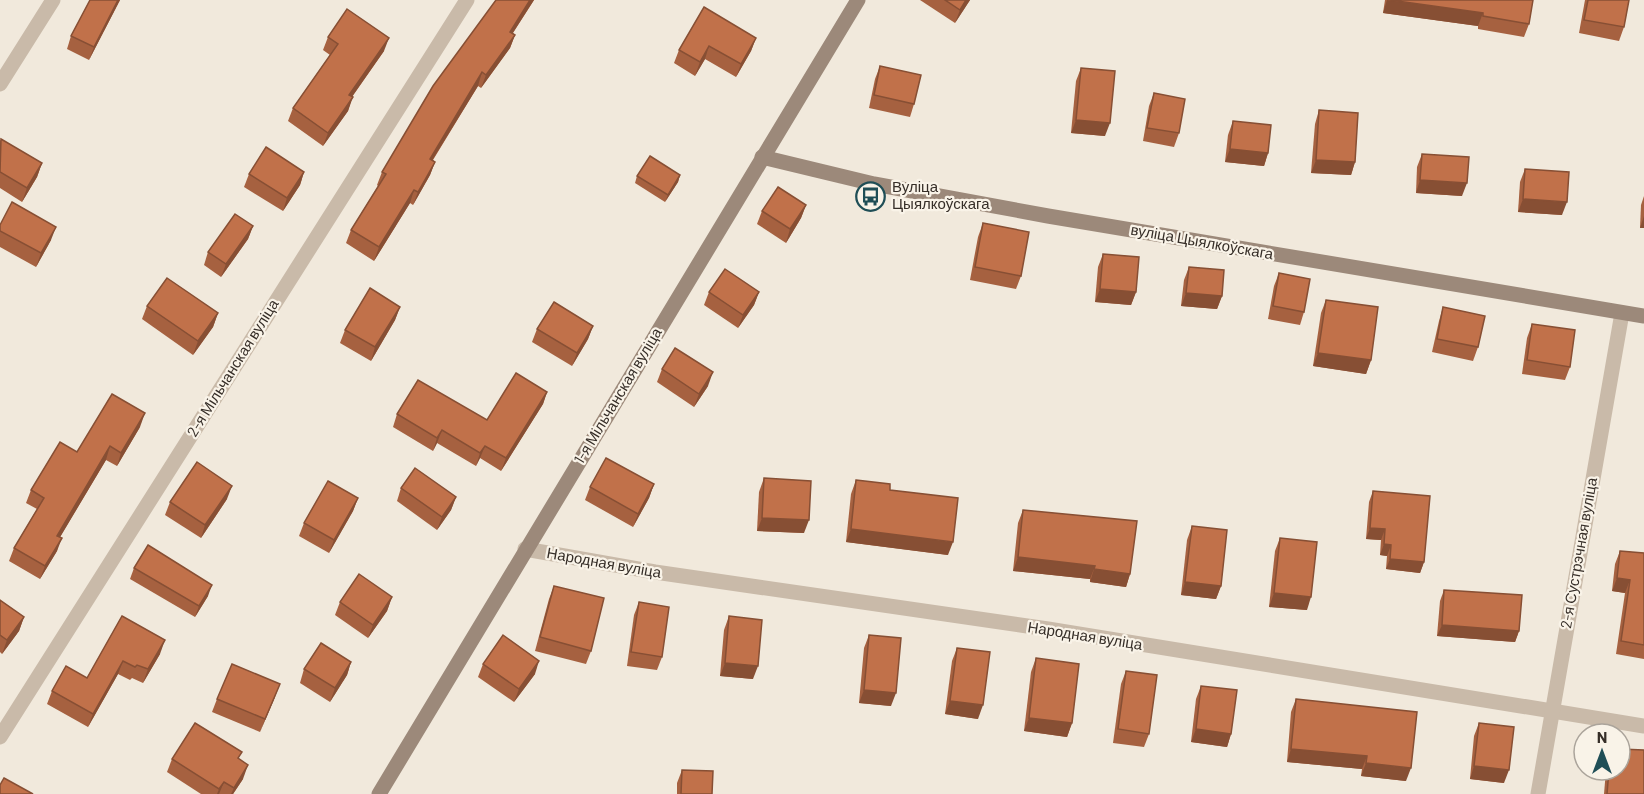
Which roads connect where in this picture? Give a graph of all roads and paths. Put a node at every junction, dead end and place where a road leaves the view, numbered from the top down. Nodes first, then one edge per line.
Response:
1 (53, 0) edge
2 (467, 0) edge
3 (858, 0) edge
4 (0, 84) edge
5 (762, 157) junction
6 (1622, 313) junction
7 (1644, 316) edge
8 (525, 549) junction
9 (1551, 713) junction
10 (1644, 726) edge
11 (0, 737) edge
12 (379, 794) edge
13 (1538, 794) edge

1 - 4 street
2 - 11 street, 2-я Мільчанская вуліца
3 - 5 street, 1-я Мільчанская вуліца
5 - 6 street, вуліца Цыялкоўскага
5 - 8 street, 1-я Мільчанская вуліца
6 - 7 street, вуліца Цыялкоўскага
6 - 9 street, 2-я Сустрэчная вуліца
8 - 9 street, Народная вуліца
8 - 12 street, 1-я Мільчанская вуліца
9 - 10 street, Народная вуліца
9 - 13 street, 2-я Сустрэчная вуліца

